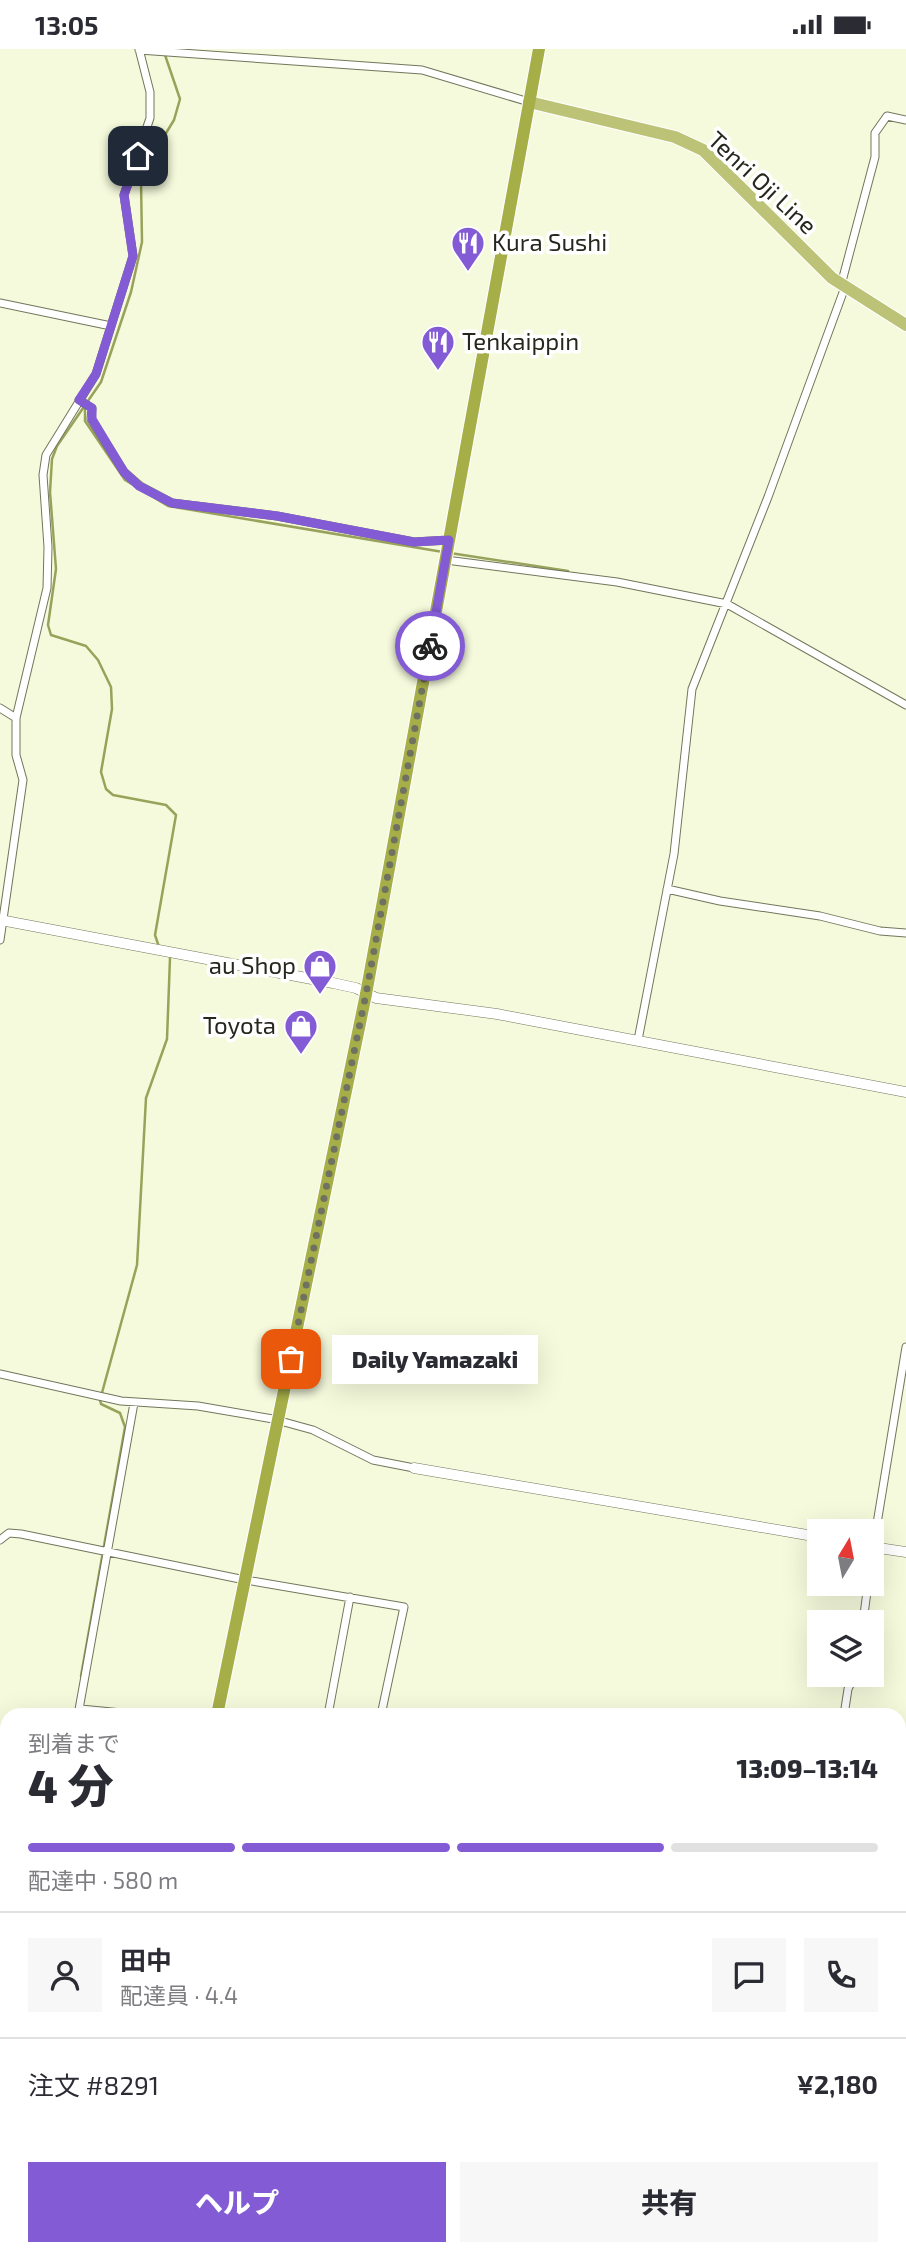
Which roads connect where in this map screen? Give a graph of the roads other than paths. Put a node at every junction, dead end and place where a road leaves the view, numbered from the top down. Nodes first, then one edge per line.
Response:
1 (139, 49) edge
2 (539, 49) edge
3 (529, 102) junction
4 (906, 120) edge
5 (843, 286) junction
6 (0, 303) edge
7 (906, 325) edge
8 (111, 326) junction
9 (79, 400) junction
10 (449, 540) junction
11 (446, 560) junction
12 (727, 604) junction
13 (906, 705) edge
14 (0, 708) edge
15 (16, 718) junction
16 (667, 889) junction
17 (1, 920) edge
18 (906, 933) edge
19 (0, 940) edge
20 (366, 994) junction
21 (638, 1040) junction
22 (906, 1092) edge
23 (906, 1347) edge
24 (0, 1374) edge
25 (134, 1403) junction
26 (278, 1420) junction
27 (414, 1468) joint
28 (877, 1519) edge
29 (807, 1536) edge
30 (0, 1540) edge
31 (103, 1550) junction
32 (884, 1550) edge
33 (906, 1552) edge
34 (246, 1579) junction
35 (350, 1597) junction
36 (849, 1687) edge
37 (81, 1708) edge
38 (218, 1708) edge
39 (329, 1708) edge
40 (382, 1708) edge
41 (845, 1708) edge

1 - 3 street
1 - 8 street
2 - 3 highway
3 - 5 main road, Tenri Oji Line
3 - 10 highway
4 - 5 street
5 - 7 main road, Tenri Oji Line
5 - 12 street
6 - 8 street
8 - 9 street
9 - 10 street
9 - 15 street
10 - 11 highway
11 - 12 street
11 - 20 highway
12 - 13 street
12 - 16 street
14 - 15 street
15 - 17 street
16 - 18 street
16 - 21 street
17 - 19 street
17 - 20 street
20 - 21 street
20 - 26 highway
21 - 22 street
23 - 28 street
24 - 25 street
25 - 26 street
25 - 31 street
26 - 27 street
26 - 34 highway
27 - 29 street
30 - 31 street
31 - 34 street
31 - 37 street
32 - 33 street
34 - 35 street
34 - 38 highway
35 - 39 street
35 - 40 street
36 - 41 street

